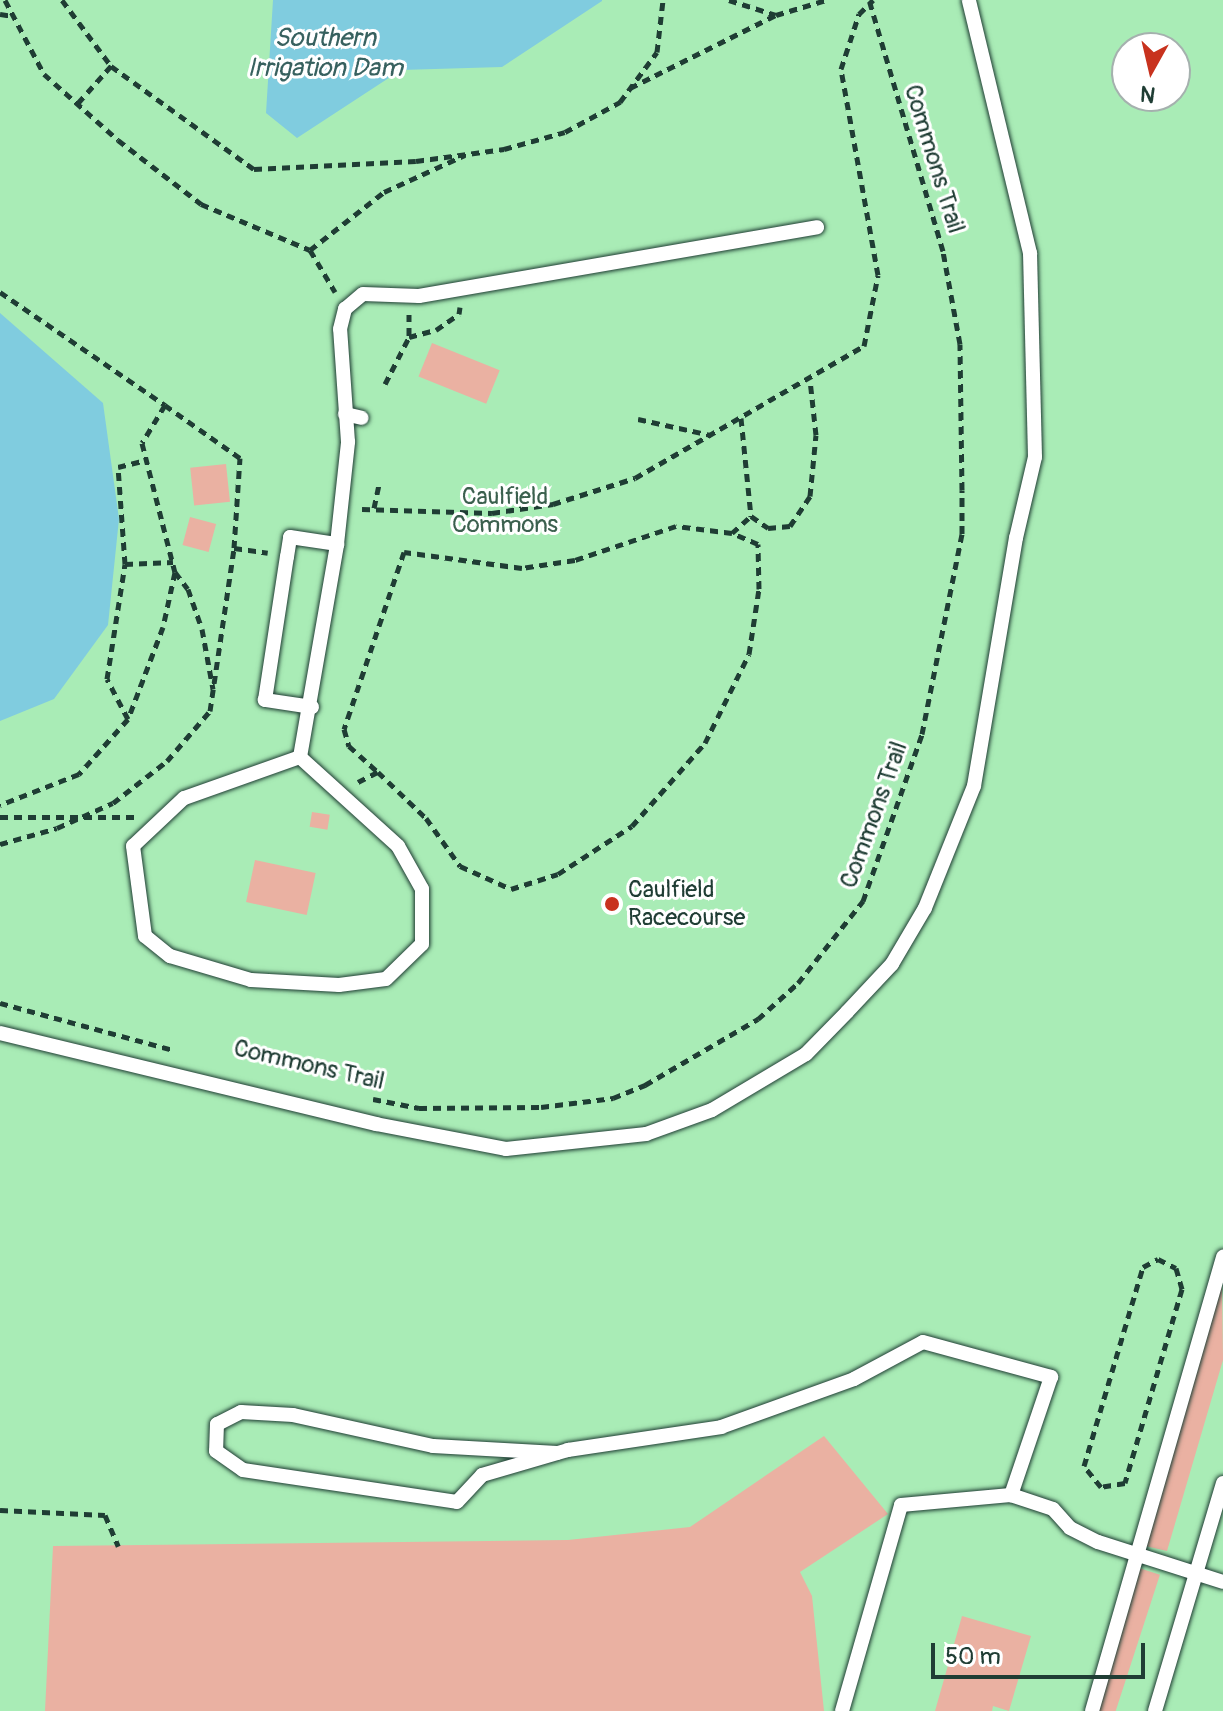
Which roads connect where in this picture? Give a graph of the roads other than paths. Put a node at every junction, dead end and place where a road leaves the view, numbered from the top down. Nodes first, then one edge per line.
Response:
1 (969, 0) edge
2 (817, 227) dead end
3 (345, 414) junction
4 (362, 418) dead end
5 (337, 544) junction
6 (312, 707) junction
7 (300, 757) junction
8 (0, 1033) edge
9 (1223, 1257) edge
10 (557, 1453) junction
11 (1223, 1483) edge
12 (1011, 1495) junction
13 (1137, 1556) junction
14 (1196, 1574) junction
15 (1223, 1582) edge
16 (842, 1711) edge
17 (1092, 1711) edge
18 (1155, 1711) edge

1 - 8 lane
2 - 3 lane
3 - 4 lane
3 - 5 lane
5 - 6 lane
5 - 6 lane
6 - 7 lane
7 - 7 lane
9 - 13 lane
10 - 10 lane
10 - 12 lane
11 - 14 lane
12 - 13 lane
12 - 16 lane
13 - 14 lane
13 - 17 lane
14 - 15 lane
14 - 18 lane

